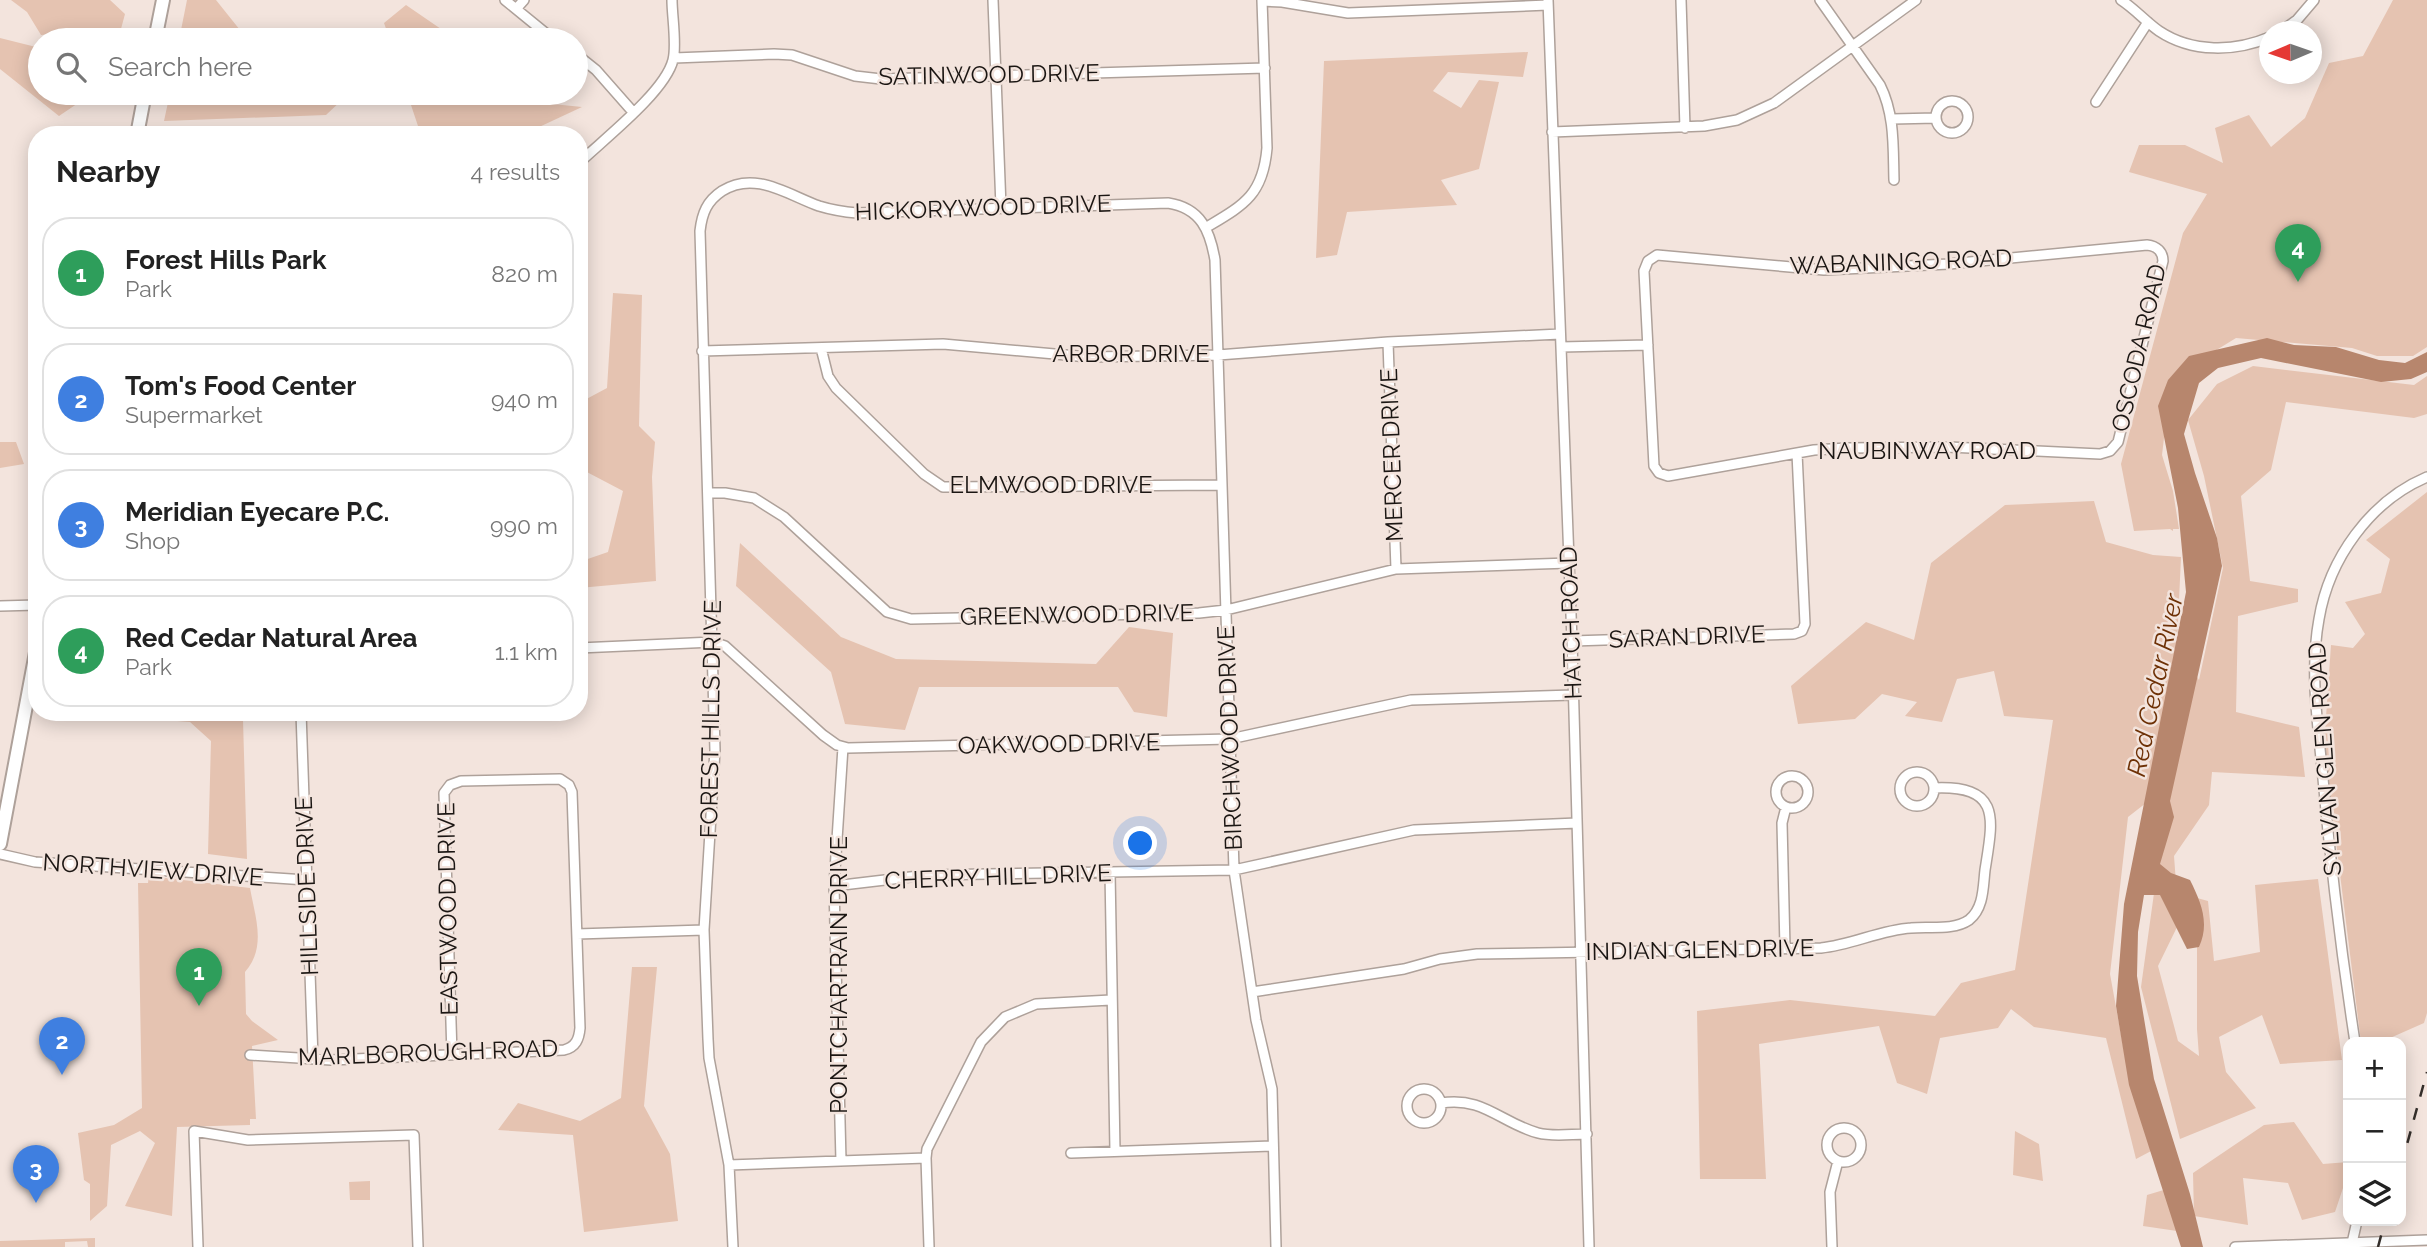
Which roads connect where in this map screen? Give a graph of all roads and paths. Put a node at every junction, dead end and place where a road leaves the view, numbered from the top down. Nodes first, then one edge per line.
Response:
1 (163, 0) edge
2 (505, 0) edge
3 (524, 0) edge
4 (672, 0) edge
5 (993, 0) edge
6 (1262, 0) edge
7 (1681, 0) edge
8 (1820, 0) edge
9 (1916, 0) edge
10 (2121, 0) edge
11 (2314, 0) edge
12 (1548, 3) edge
13 (516, 9) junction
14 (2296, 21) edge
15 (2148, 22) junction
16 (157, 28) edge
17 (539, 28) edge
18 (2259, 40) edge
19 (1852, 47) junction
20 (674, 58) junction
21 (588, 64) edge
22 (1265, 68) junction
23 (995, 77) junction
24 (2096, 102) dead end
25 (143, 105) edge
26 (633, 112) junction
27 (1936, 118) dead end
28 (1892, 120) junction
29 (139, 126) edge
30 (1685, 128) junction
31 (1552, 132) junction
32 (588, 154) edge
33 (1894, 180) dead end
34 (717, 195) joint
35 (1001, 208) junction
36 (1207, 227) junction
37 (2155, 247) joint
38 (1560, 334) junction
39 (1388, 342) junction
40 (1648, 345) junction
41 (1561, 347) junction
42 (821, 348) junction
43 (702, 351) junction
44 (1218, 355) junction
45 (2112, 449) joint
46 (1797, 453) junction
47 (2427, 477) edge
48 (1221, 485) junction
49 (709, 493) junction
50 (1569, 563) junction
51 (1396, 569) junction
52 (28, 605) edge
53 (0, 606) edge
54 (1226, 610) junction
55 (1572, 641) junction
56 (713, 642) junction
57 (588, 648) edge
58 (28, 695) edge
59 (1573, 695) junction
60 (301, 721) edge
61 (1230, 739) junction
62 (844, 747) junction
63 (1934, 788) dead end
64 (1786, 807) dead end
65 (1577, 823) junction
66 (0, 844) edge
67 (0, 854) edge
68 (1234, 870) junction
69 (1110, 872) junction
70 (306, 880) junction
71 (834, 886) junction
72 (704, 930) junction
73 (577, 934) junction
74 (1785, 948) junction
75 (1581, 953) junction
76 (1251, 992) junction
77 (1111, 1000) junction
78 (2354, 1037) edge
79 (250, 1055) dead end
80 (452, 1055) junction
81 (313, 1059) junction
82 (1441, 1104) dead end
83 (1587, 1134) junction
84 (1273, 1146) junction
85 (1115, 1151) junction
86 (1071, 1153) dead end
87 (926, 1158) junction
88 (841, 1161) junction
89 (1838, 1161) dead end
90 (729, 1165) junction
91 (2356, 1226) edge
92 (2427, 1240) edge
93 (2352, 1243) junction
94 (198, 1247) edge
95 (418, 1247) edge
96 (733, 1247) edge
97 (929, 1247) edge
98 (1276, 1247) edge
99 (1589, 1247) edge
100 (1832, 1247) edge
101 (2235, 1247) edge

1 - 16 main road
2 - 13 street
3 - 13 street
4 - 20 street
5 - 23 street
6 - 12 street
6 - 22 street
7 - 30 street
8 - 19 street
9 - 19 street
10 - 15 street
11 - 14 street
12 - 31 street, HATCH ROAD
13 - 17 street
15 - 18 street
15 - 24 street
19 - 28 street
19 - 30 street
20 - 23 street, SATINWOOD DRIVE
20 - 26 street
21 - 26 street
22 - 23 street, SATINWOOD DRIVE
22 - 36 street
23 - 35 street
25 - 29 main road
26 - 32 street
27 - 28 street
28 - 33 street
30 - 31 street
31 - 38 street, HATCH ROAD
34 - 35 street, HICKORYWOOD DRIVE
34 - 43 street, FOREST HILLS DRIVE
35 - 36 street, HICKORYWOOD DRIVE
36 - 44 street, BIRCHWOOD DRIVE
37 - 40 street, WABANINGO ROAD
37 - 45 street, OSCODA ROAD
38 - 39 street, ARBOR DRIVE
38 - 41 street, HATCH ROAD
39 - 44 street, ARBOR DRIVE
39 - 51 street, MERCER DRIVE
40 - 41 street
40 - 46 street, NAUBINWAY ROAD
41 - 50 street, HATCH ROAD
42 - 43 street, ARBOR DRIVE
42 - 44 street, ARBOR DRIVE
42 - 48 street, ELMWOOD DRIVE
43 - 49 street, FOREST HILLS DRIVE
44 - 48 street, BIRCHWOOD DRIVE
45 - 46 street, NAUBINWAY ROAD
46 - 55 street, SARAN DRIVE
47 - 78 street, SYLVAN GLEN ROAD
48 - 54 street, BIRCHWOOD DRIVE
49 - 54 street, GREENWOOD DRIVE
49 - 56 street, FOREST HILLS DRIVE
50 - 51 street, GREENWOOD DRIVE
50 - 55 street, HATCH ROAD
51 - 54 street, GREENWOOD DRIVE
52 - 53 street
54 - 61 street, BIRCHWOOD DRIVE
55 - 59 street, HATCH ROAD
56 - 57 street
56 - 62 street
56 - 72 street, FOREST HILLS DRIVE
58 - 66 main road
59 - 61 street, OAKWOOD DRIVE
59 - 65 street, HATCH ROAD
60 - 70 street, HILLSIDE DRIVE
61 - 62 street, OAKWOOD DRIVE
61 - 68 street, BIRCHWOOD DRIVE
62 - 71 street, PONTCHARTRAIN DRIVE
63 - 74 street, INDIAN GLEN DRIVE
64 - 74 street
65 - 68 street, CHERRY HILL DRIVE
65 - 75 street, HATCH ROAD
67 - 70 street, NORTHVIEW DRIVE
68 - 69 street, CHERRY HILL DRIVE
68 - 76 street, BIRCHWOOD DRIVE
69 - 71 street, CHERRY HILL DRIVE
69 - 77 street
70 - 81 street, HILLSIDE DRIVE
71 - 88 street, PONTCHARTRAIN DRIVE
72 - 73 street
72 - 90 street, FOREST HILLS DRIVE
73 - 80 street, MARLBOROUGH ROAD
73 - 80 street, EASTWOOD DRIVE
74 - 75 street, INDIAN GLEN DRIVE
75 - 76 street, INDIAN GLEN DRIVE
75 - 83 street, HATCH ROAD
76 - 84 street, BIRCHWOOD DRIVE
77 - 85 street
77 - 87 street
79 - 81 street, MARLBOROUGH ROAD
80 - 81 street, MARLBOROUGH ROAD
82 - 83 street
83 - 99 street, HATCH ROAD
84 - 85 street
84 - 98 street, BIRCHWOOD DRIVE
85 - 86 street
87 - 88 street
87 - 97 street
88 - 90 street
89 - 100 street
90 - 96 street, FOREST HILLS DRIVE
91 - 93 street
92 - 93 street
93 - 101 street
94 - 95 street

